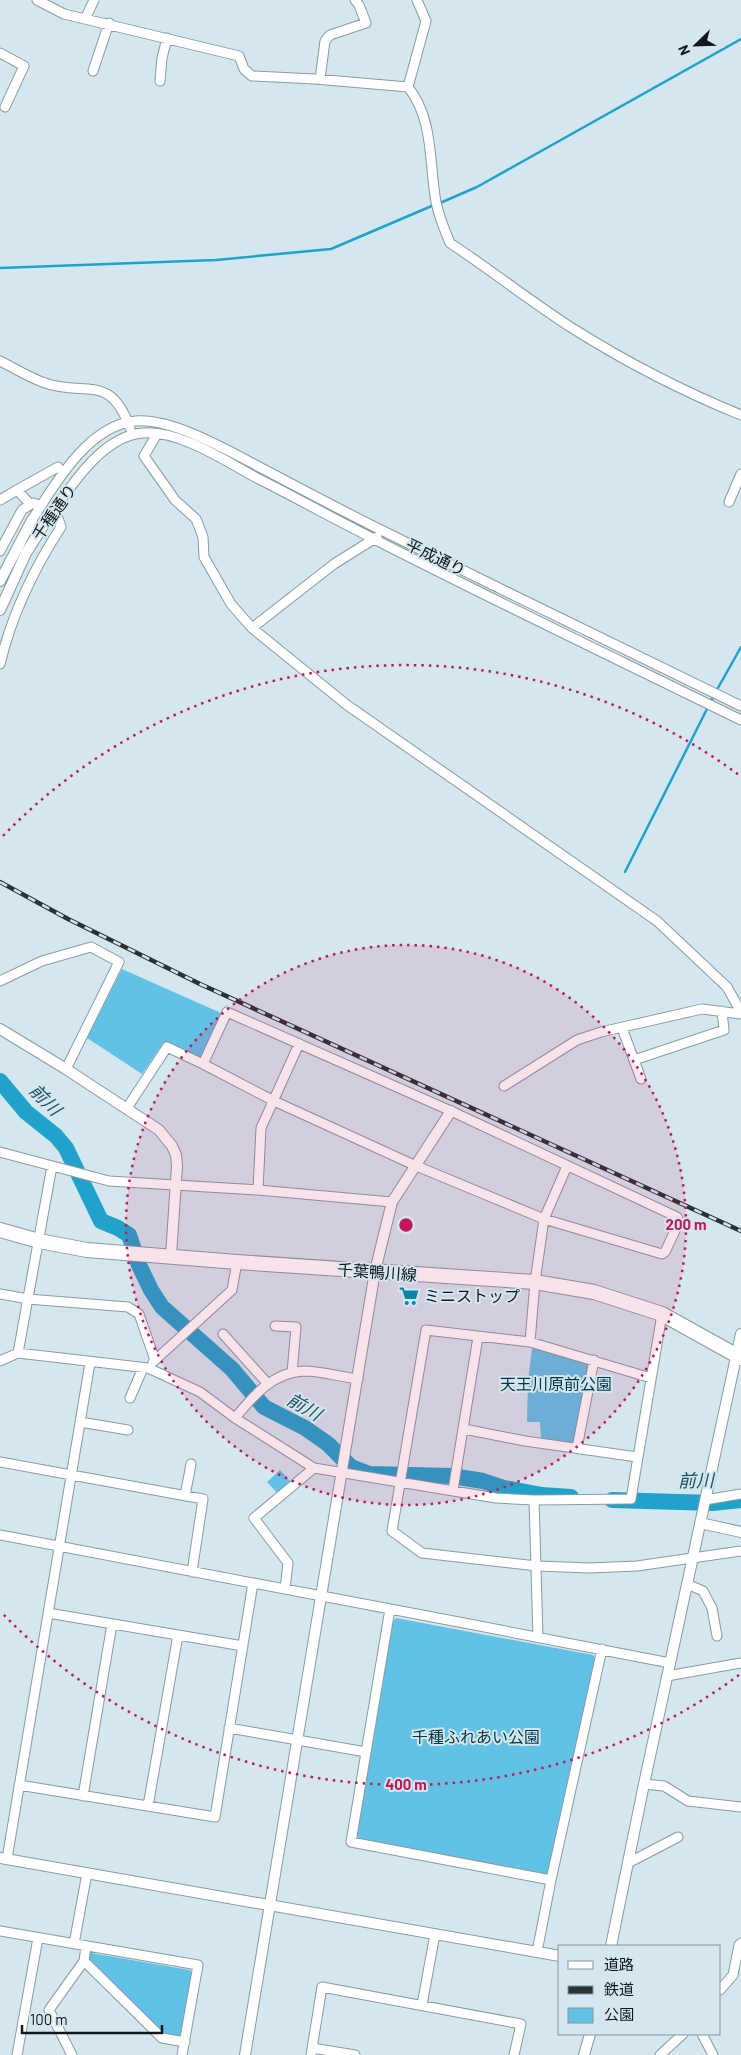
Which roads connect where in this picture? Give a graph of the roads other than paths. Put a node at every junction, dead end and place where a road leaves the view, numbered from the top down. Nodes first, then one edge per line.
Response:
1 (37, 0) edge
2 (94, 0) edge
3 (355, 0) edge
4 (416, 0) edge
5 (85, 19) junction
6 (109, 23) junction
7 (167, 38) junction
8 (0, 53) edge
9 (93, 71) dead end
10 (320, 79) junction
11 (160, 80) dead end
12 (408, 87) junction
13 (5, 107) dead end
14 (0, 360) edge
15 (741, 415) edge
16 (128, 422) junction
17 (157, 434) junction
18 (132, 435) junction
19 (58, 467) dead end
20 (741, 474) edge
21 (17, 490) junction
22 (0, 500) edge
23 (729, 502) dead end
24 (30, 504) junction
25 (41, 506) junction
26 (52, 513) junction
27 (32, 520) joint
28 (42, 526) joint
29 (385, 532) junction
30 (374, 539) junction
31 (0, 551) edge
32 (0, 581) edge
33 (0, 610) edge
34 (252, 628) junction
35 (0, 664) edge
36 (741, 706) edge
37 (741, 720) edge
38 (0, 981) edge
39 (722, 1012) junction
40 (741, 1013) edge
41 (622, 1028) junction
42 (0, 1030) edge
43 (299, 1044) junction
44 (634, 1060) junction
45 (203, 1064) junction
46 (66, 1070) junction
47 (641, 1080) dead end
48 (504, 1086) dead end
49 (274, 1101) junction
50 (127, 1108) junction
51 (451, 1111) junction
52 (0, 1152) edge
53 (52, 1166) junction
54 (414, 1166) junction
55 (568, 1166) junction
56 (176, 1186) junction
57 (258, 1190) junction
58 (392, 1202) junction
59 (544, 1219) junction
60 (0, 1230) edge
61 (39, 1241) junction
62 (171, 1256) junction
63 (237, 1262) junction
64 (375, 1271) junction
65 (535, 1282) junction
66 (0, 1294) edge
67 (28, 1299) junction
68 (662, 1314) junction
69 (275, 1326) dead end
70 (223, 1334) dead end
71 (741, 1334) edge
72 (478, 1337) junction
73 (530, 1342) junction
74 (18, 1353) junction
75 (739, 1357) edge
76 (155, 1360) junction
77 (594, 1360) junction
78 (0, 1361) edge
79 (90, 1363) junction
80 (145, 1368) junction
81 (292, 1373) junction
82 (651, 1378) junction
83 (358, 1379) junction
84 (268, 1384) junction
85 (130, 1398) dead end
86 (235, 1418) junction
87 (80, 1422) junction
88 (464, 1429) junction
89 (128, 1430) dead end
90 (577, 1448) junction
91 (637, 1457) junction
92 (0, 1462) edge
93 (190, 1464) dead end
94 (314, 1468) junction
95 (343, 1472) junction
96 (71, 1475) junction
97 (401, 1481) junction
98 (453, 1490) junction
99 (741, 1494) edge
100 (185, 1496) junction
101 (534, 1500) junction
102 (705, 1500) junction
103 (700, 1523) junction
104 (741, 1532) edge
105 (0, 1535) edge
106 (60, 1546) junction
107 (741, 1551) edge
108 (692, 1559) junction
109 (537, 1566) junction
110 (192, 1572) junction
111 (253, 1583) junction
112 (687, 1584) junction
113 (285, 1589) junction
114 (322, 1596) junction
115 (390, 1609) junction
116 (48, 1613) junction
117 (112, 1624) junction
118 (178, 1635) junction
119 (717, 1636) dead end
120 (538, 1637) junction
121 (243, 1646) junction
122 (602, 1649) junction
123 (741, 1663) edge
124 (670, 1664) junction
125 (667, 1676) junction
126 (229, 1728) junction
127 (298, 1740) junction
128 (366, 1752) junction
129 (644, 1784) junction
130 (19, 1785) junction
131 (83, 1796) junction
132 (148, 1806) junction
133 (741, 1807) edge
134 (678, 1837) dead end
135 (3, 1858) edge
136 (628, 1863) junction
137 (86, 1873) junction
138 (551, 1880) junction
139 (270, 1904) junction
140 (0, 1931) edge
141 (435, 1934) junction
142 (38, 1938) junction
143 (741, 1943) edge
144 (74, 1944) junction
145 (611, 1945) edge
146 (86, 1946) junction
147 (537, 1952) junction
148 (558, 1956) edge
149 (84, 1961) junction
150 (721, 1989) edge
151 (422, 2005) junction
152 (590, 2035) edge
153 (682, 2035) edge
154 (703, 2035) edge
155 (185, 2042) junction
156 (311, 2051) edge
157 (17, 2055) edge
158 (72, 2055) edge
159 (182, 2055) edge
160 (245, 2055) edge
161 (355, 2055) edge
162 (514, 2055) edge
163 (584, 2055) edge
164 (660, 2055) edge
165 (713, 2055) edge

1 - 5 street
2 - 5 street
3 - 10 street
4 - 12 street
5 - 6 street
6 - 7 street
6 - 9 street
7 - 10 street
7 - 11 street
8 - 13 street
10 - 12 street
12 - 15 street
14 - 16 street
16 - 18 street
16 - 25 street, 千種通り
16 - 29 street, 平成通り
17 - 18 street, 平成通り
17 - 30 street, 平成通り
17 - 34 street
18 - 26 street, 千種通り
19 - 21 street
20 - 23 street
21 - 22 street
21 - 24 street
24 - 25 street
24 - 31 street
25 - 27 street, 千種通り
26 - 28 street, 千種通り
26 - 35 street
27 - 32 street, 千種通り
28 - 33 street, 千種通り
29 - 30 street
29 - 36 street, 平成通り
30 - 34 street
30 - 37 street, 平成通り
34 - 40 street
38 - 46 street
39 - 40 street
39 - 41 street
39 - 44 street
41 - 44 street
41 - 48 street
42 - 46 street
43 - 45 street
43 - 49 street
43 - 51 street
44 - 47 street
45 - 49 street
45 - 50 street
46 - 50 street
49 - 54 street
49 - 57 street
50 - 56 street
51 - 54 street
51 - 55 street
52 - 53 street
53 - 56 street
53 - 61 street
54 - 58 street
54 - 59 street
55 - 59 street
55 - 59 street
56 - 57 street
56 - 62 street
57 - 58 street
58 - 64 street
59 - 65 street
60 - 61 main road, 千葉鴨川線
61 - 62 main road, 千葉鴨川線
61 - 67 street
62 - 63 main road, 千葉鴨川線
63 - 64 main road, 千葉鴨川線
63 - 76 street
64 - 65 main road, 千葉鴨川線
64 - 83 street
65 - 68 main road, 千葉鴨川線
65 - 73 street
66 - 67 street
67 - 74 street
67 - 76 street
68 - 75 main road, 千葉鴨川線
68 - 82 street
69 - 81 street
70 - 84 street
71 - 75 street
72 - 73 street
72 - 88 street
72 - 97 street
73 - 77 street
74 - 78 street
74 - 79 street
75 - 102 street
76 - 80 street
77 - 82 street
77 - 90 street
79 - 80 street
79 - 87 street
80 - 85 street
80 - 86 street
81 - 83 street
81 - 84 street
82 - 91 street
83 - 95 street
84 - 86 street
86 - 94 street
87 - 89 street
87 - 96 street
88 - 90 street
88 - 98 street
90 - 91 street
91 - 101 street
92 - 96 street
93 - 100 street
94 - 95 street
94 - 113 street
95 - 97 street
95 - 114 street
96 - 100 street
96 - 106 street
97 - 98 street
97 - 109 street
98 - 101 street
99 - 102 street
100 - 110 street
101 - 109 street
102 - 103 street
103 - 104 street
103 - 108 street
105 - 106 street
106 - 110 street
106 - 116 street
107 - 108 street
108 - 109 street
108 - 112 street
109 - 120 street
110 - 111 street
111 - 113 street
111 - 121 street
112 - 119 street
112 - 124 street
113 - 114 street
114 - 115 street
114 - 127 street
115 - 120 street
115 - 128 street
116 - 117 street
116 - 130 street
117 - 118 street
117 - 131 street
118 - 121 street
118 - 132 street
120 - 122 street
121 - 126 street
122 - 124 street
122 - 138 street
123 - 125 street
124 - 125 street
125 - 129 street
126 - 127 street
126 - 132 street
127 - 128 street
127 - 139 street
128 - 138 street
129 - 133 street
129 - 136 street
130 - 131 street
130 - 135 street
131 - 132 street
134 - 136 street
135 - 137 street
136 - 145 street
137 - 139 street
137 - 144 street
138 - 147 street
139 - 141 street
139 - 160 street
140 - 142 street
141 - 147 street
141 - 151 street
142 - 144 street
142 - 157 street
143 - 150 street
144 - 146 street
146 - 149 street
146 - 155 street
147 - 148 street
149 - 155 street
149 - 158 street
151 - 156 street
151 - 162 street
152 - 163 street
153 - 164 street
154 - 165 street
155 - 159 street
156 - 161 street

